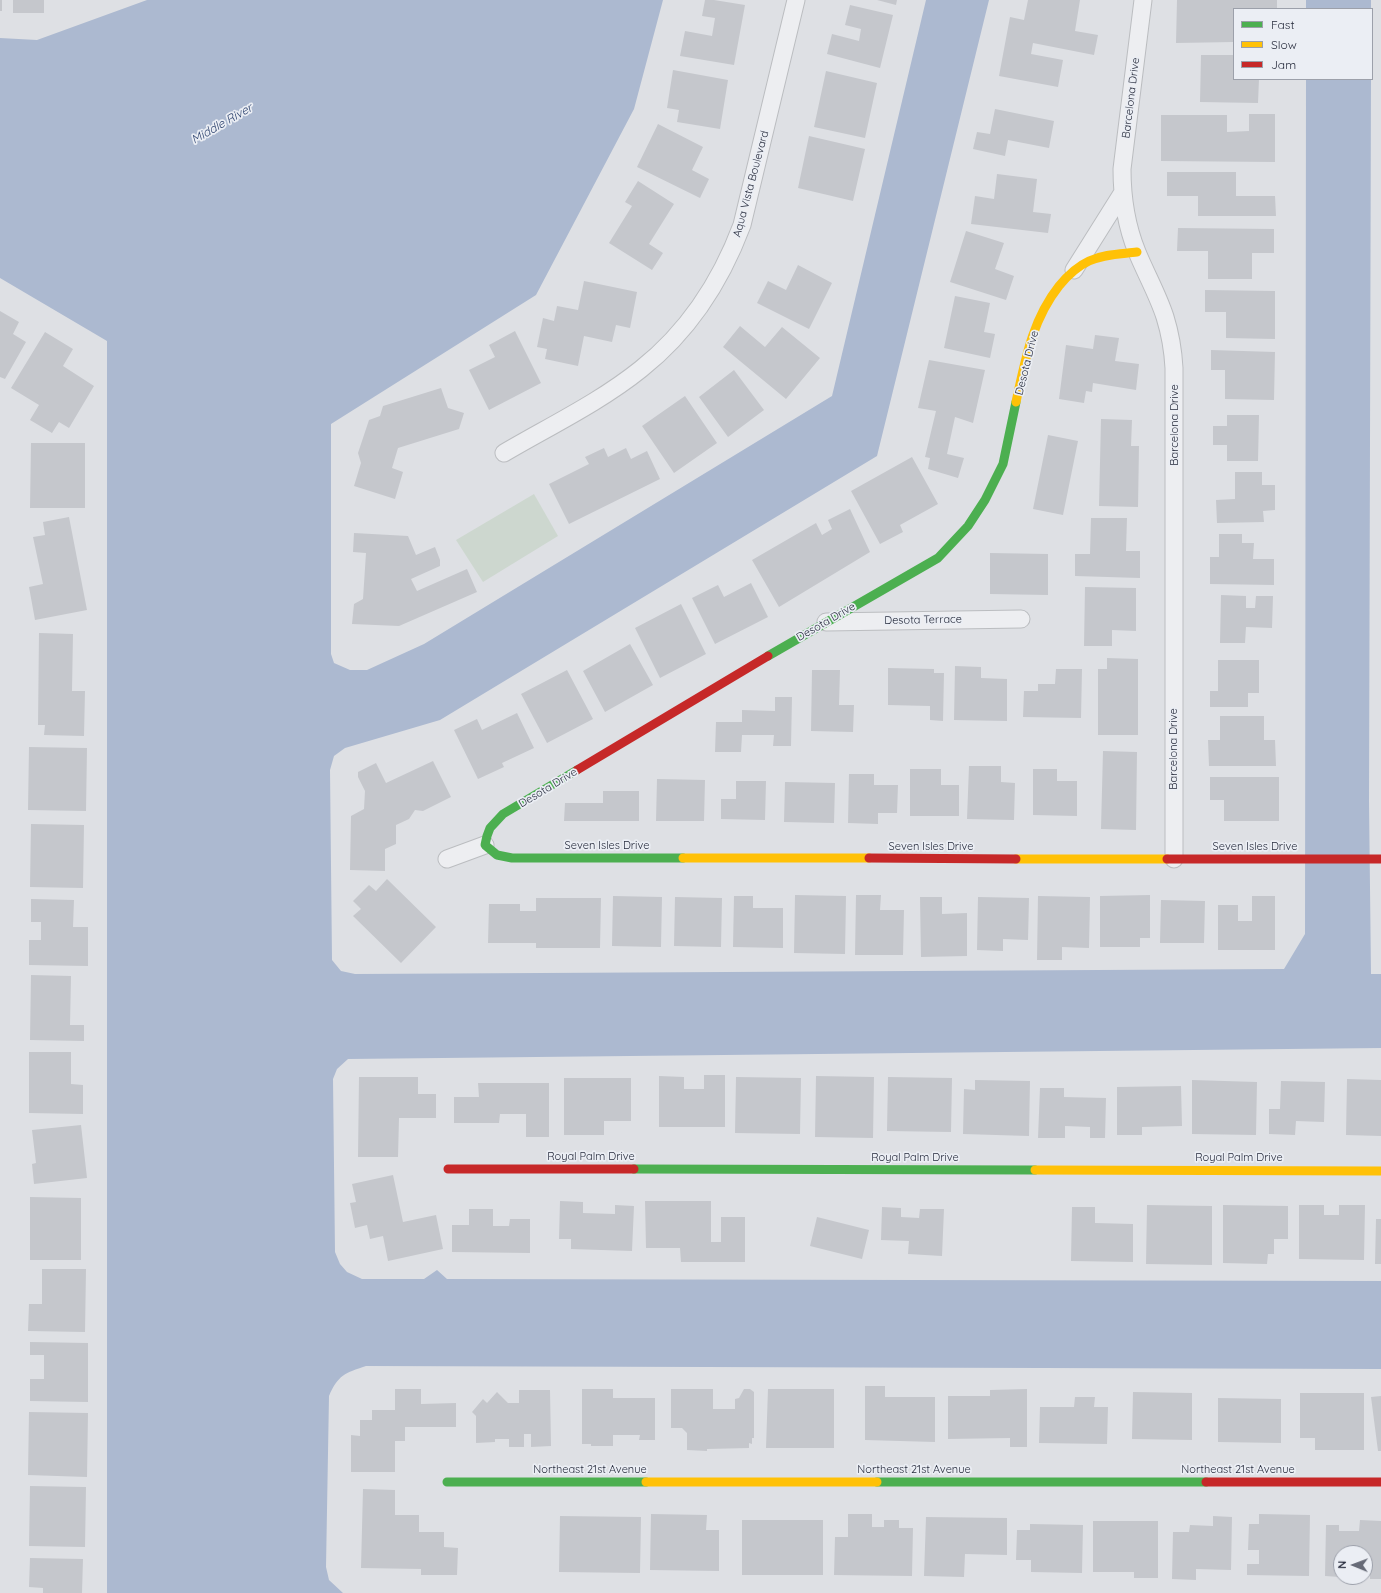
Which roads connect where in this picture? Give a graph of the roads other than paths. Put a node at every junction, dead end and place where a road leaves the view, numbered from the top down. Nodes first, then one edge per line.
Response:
1 (796, 0) edge
2 (1143, 0) edge
3 (1122, 192) junction
4 (1137, 252) junction
5 (1073, 270) junction
6 (504, 453) dead end
7 (1022, 619) dead end
8 (825, 622) junction
9 (485, 845) junction
10 (447, 859) dead end
11 (1174, 859) junction
12 (1379, 859) edge
13 (448, 1169) dead end
14 (1381, 1171) edge
15 (447, 1482) dead end
16 (1381, 1482) edge

1 - 6 street, Aqua Vista Boulevard
2 - 3 street, Barcelona Drive
3 - 4 street, Barcelona Drive
3 - 5 street, Desota Drive
4 - 5 street, Desota Drive
4 - 11 street, Barcelona Drive
5 - 8 street, Desota Drive
7 - 8 street, Desota Terrace
8 - 9 street, Desota Drive
9 - 10 street
9 - 11 street, Seven Isles Drive
11 - 12 street, Seven Isles Drive
13 - 14 street, Royal Palm Drive
15 - 16 street, Northeast 21st Avenue

